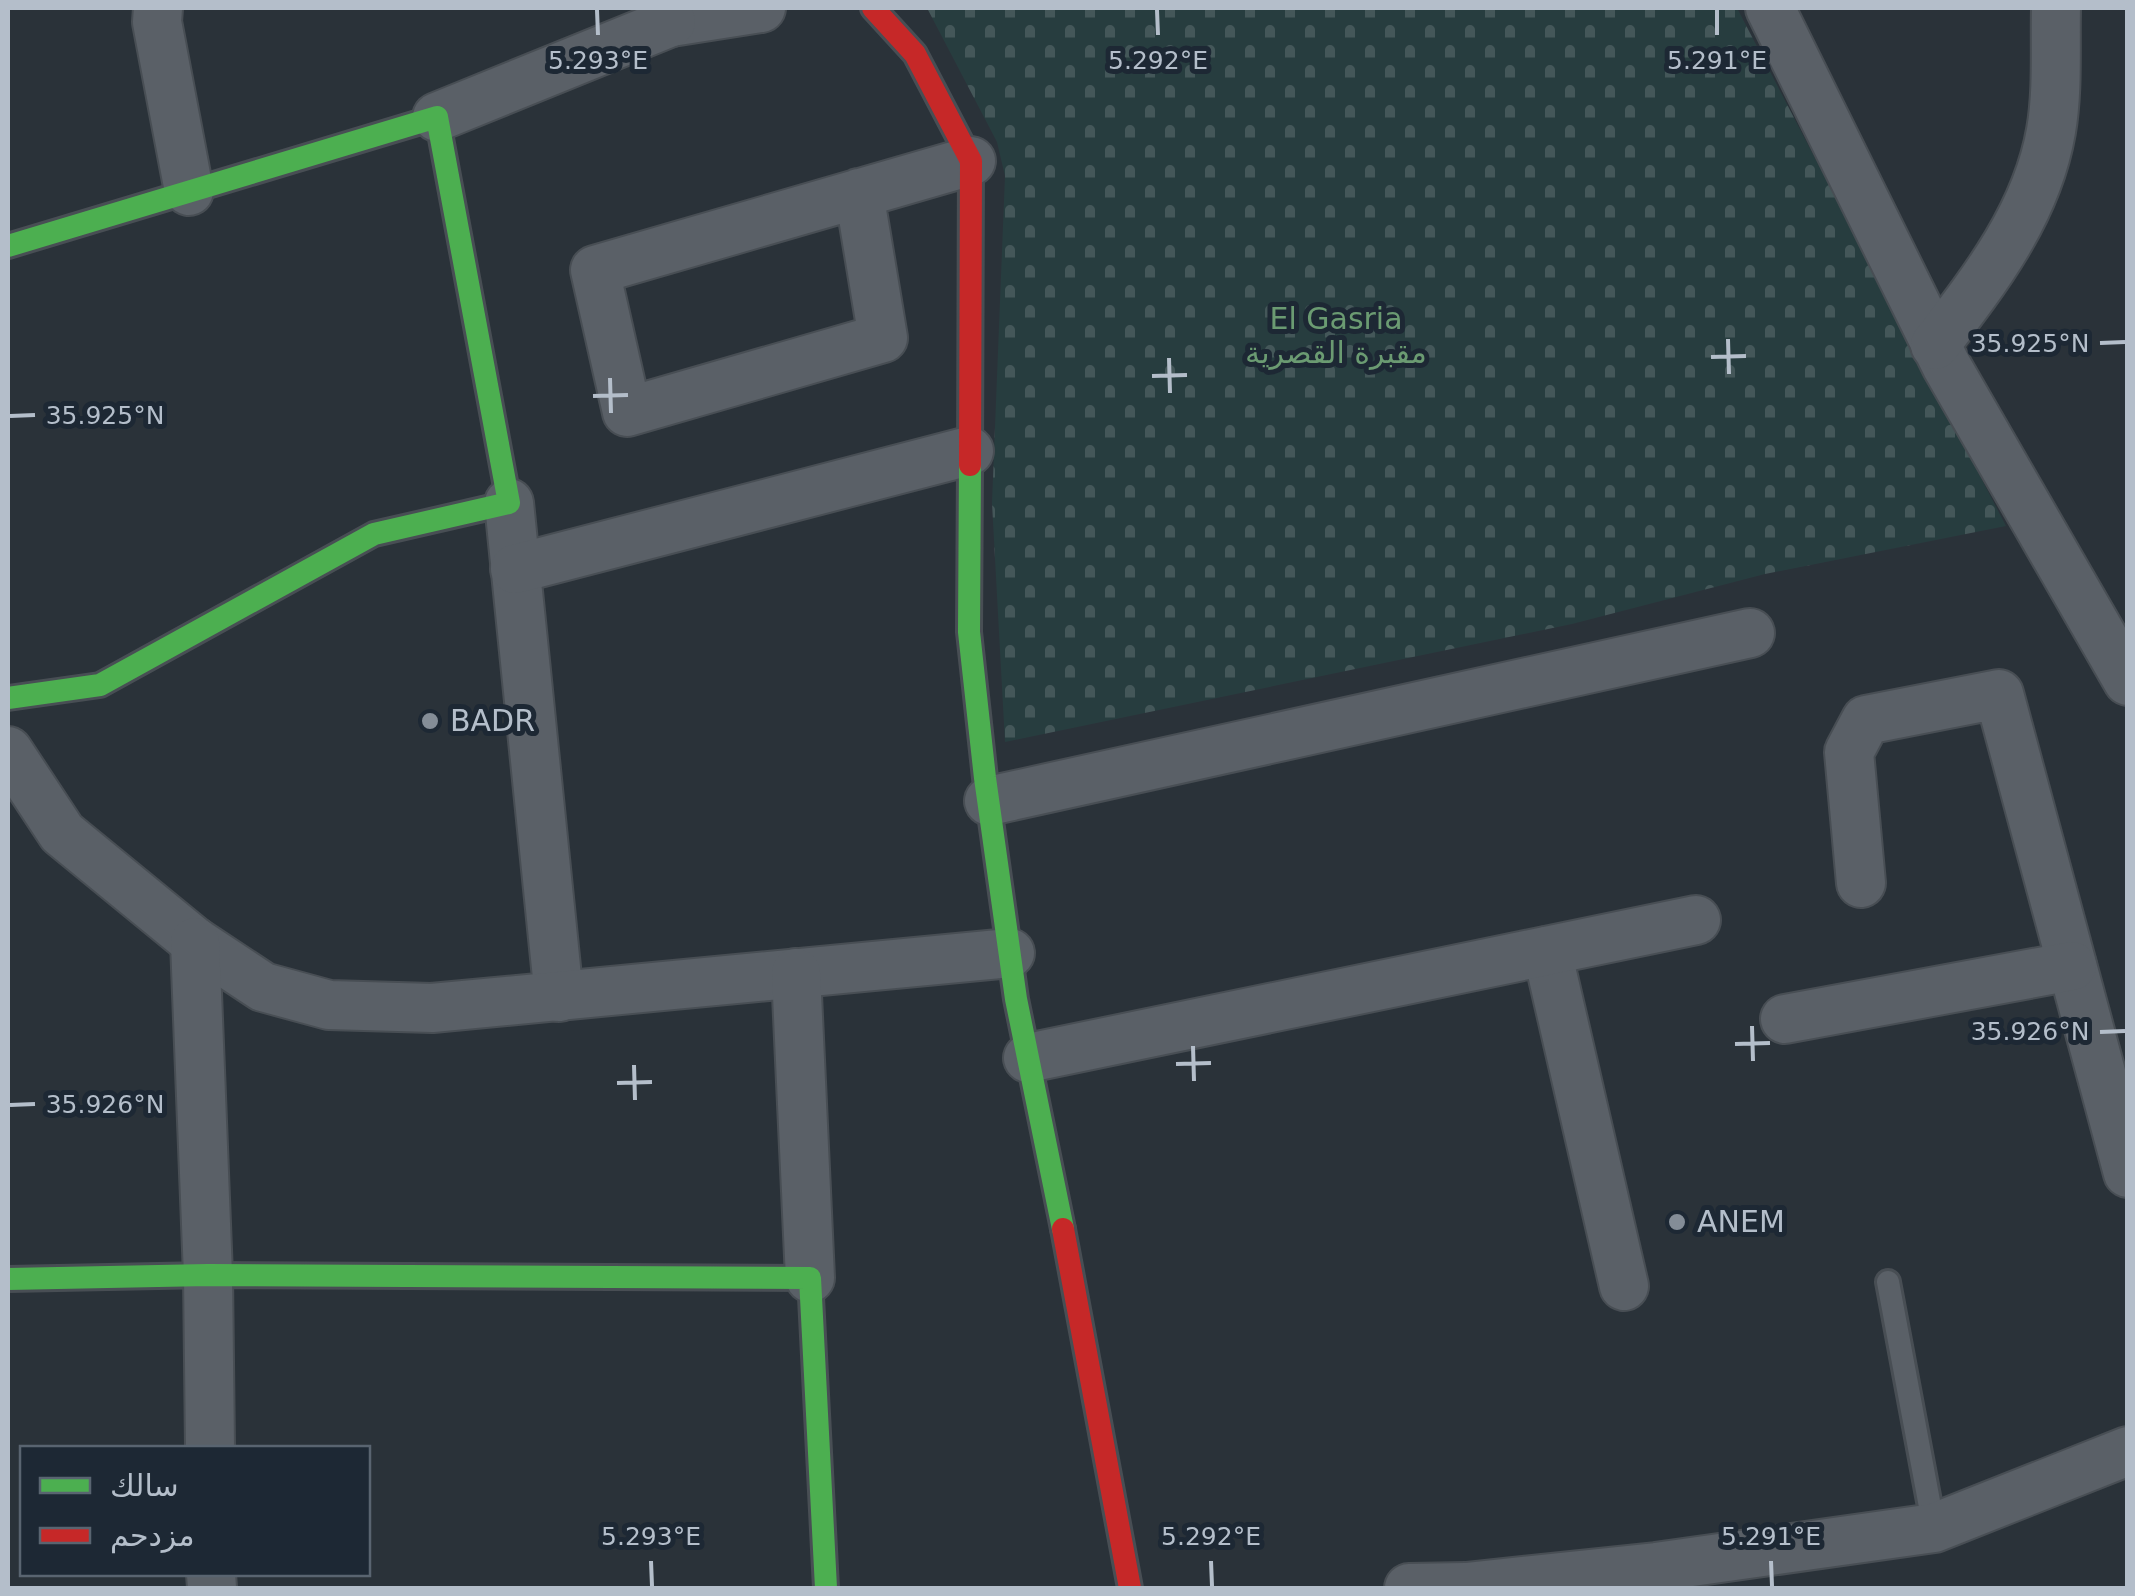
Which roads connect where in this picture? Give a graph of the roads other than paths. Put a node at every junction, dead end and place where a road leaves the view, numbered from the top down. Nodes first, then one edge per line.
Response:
1 (158, 8) edge
2 (761, 8) edge
3 (874, 8) edge
4 (1770, 8) edge
5 (2056, 8) edge
6 (677, 15) edge
7 (436, 117) junction
8 (970, 161) junction
9 (190, 191) junction
10 (858, 193) junction
11 (8, 246) edge
12 (1936, 345) junction
13 (970, 451) junction
14 (509, 503) junction
15 (515, 569) junction
16 (1750, 633) dead end
17 (2128, 681) edge
18 (8, 698) edge
19 (8, 751) edge
20 (989, 801) junction
21 (1861, 883) dead end
22 (1696, 920) dead end
23 (195, 942) junction
24 (1547, 951) junction
25 (1010, 953) junction
26 (2072, 966) junction
27 (796, 973) junction
28 (558, 997) junction
29 (1786, 1019) dead end
30 (1028, 1058) junction
31 (2128, 1174) edge
32 (208, 1276) junction
33 (8, 1278) edge
34 (810, 1278) junction
35 (1888, 1282) dead end
36 (1624, 1286) dead end
37 (210, 1446) edge
38 (2128, 1451) edge
39 (1934, 1528) junction
40 (826, 1588) edge
41 (1130, 1588) edge
42 (1409, 1588) edge

1 - 9 street
2 - 6 street
3 - 8 street
4 - 12 street
5 - 12 street
6 - 7 street
7 - 9 street
7 - 14 street
8 - 10 street
8 - 13 street
9 - 11 street
10 - 10 street
12 - 17 street
13 - 15 street
13 - 20 street
14 - 15 street
14 - 18 street
15 - 28 street
16 - 20 street
19 - 23 street
20 - 25 street
21 - 26 street
22 - 24 street
23 - 28 street
23 - 32 street
24 - 30 street
24 - 36 street
25 - 27 street
25 - 30 street
26 - 29 street
26 - 31 street
27 - 28 street
27 - 34 street
30 - 41 street
32 - 33 street
32 - 34 street
32 - 37 street
34 - 40 street
35 - 39 lane
38 - 39 street
39 - 42 street

